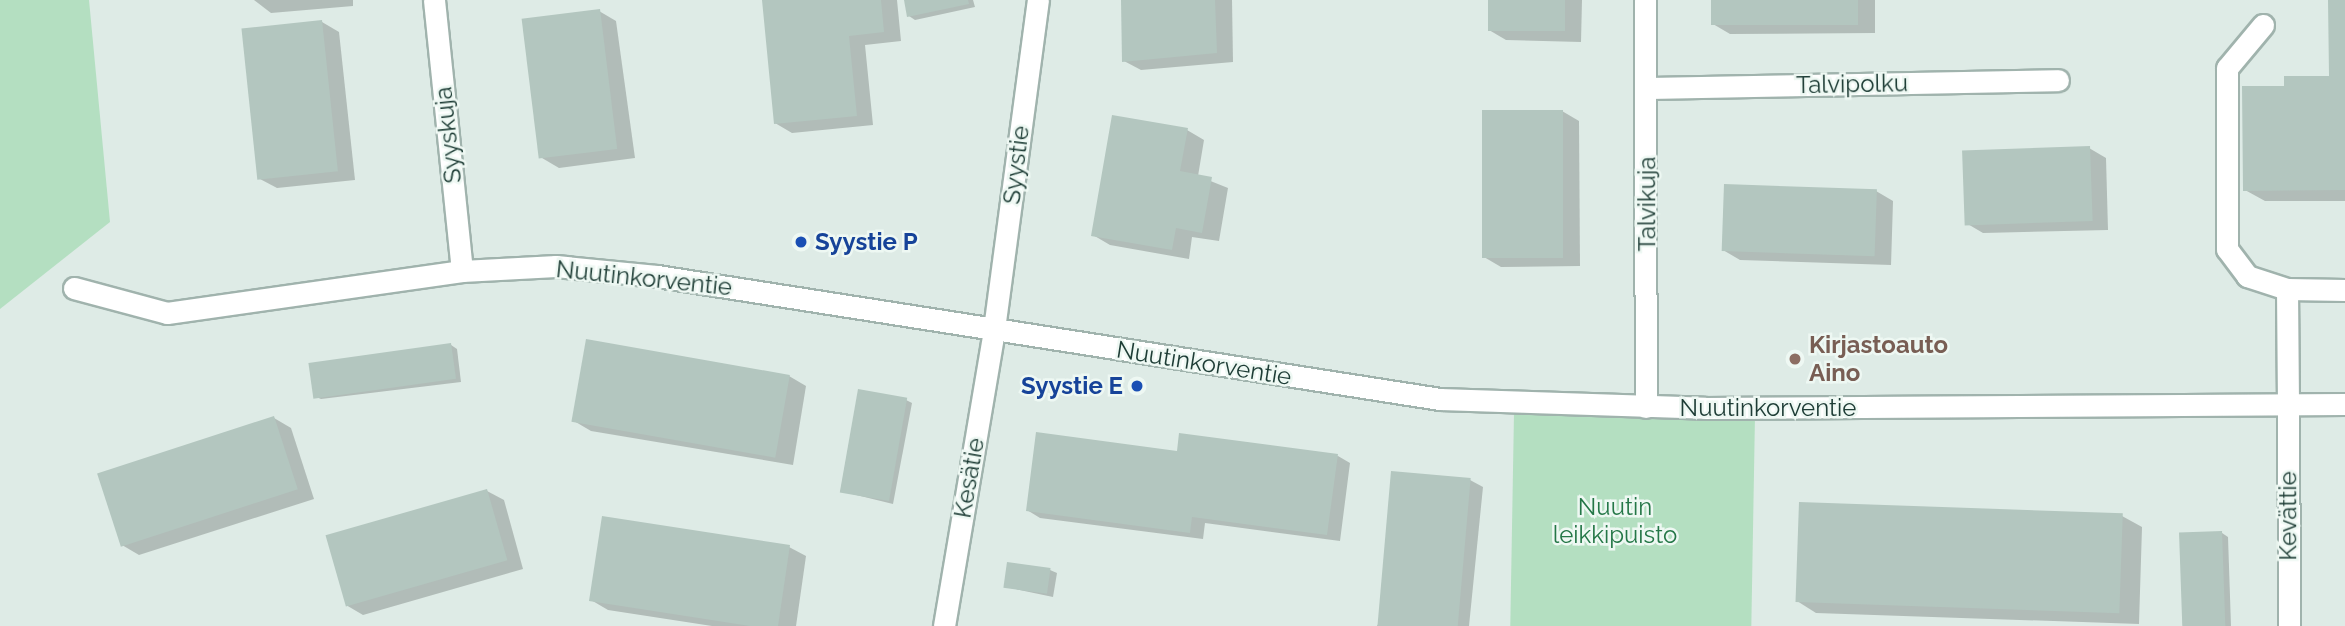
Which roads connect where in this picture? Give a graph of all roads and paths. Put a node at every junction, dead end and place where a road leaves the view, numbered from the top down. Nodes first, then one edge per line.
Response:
1 (434, 0) edge
2 (1038, 0) edge
3 (1645, 0) edge
4 (2263, 25) dead end
5 (2058, 80) dead end
6 (1646, 88) junction
7 (462, 271) junction
8 (74, 288) dead end
9 (2287, 289) junction
10 (2345, 290) edge
11 (994, 329) junction
12 (2345, 404) edge
13 (1646, 407) junction
14 (2288, 407) junction
15 (944, 626) edge
16 (2289, 626) edge

1 - 7 street, Syyskuja
2 - 11 street, Syystie
3 - 6 street, Talvikuja
4 - 9 street
5 - 6 street, Talvipolku
6 - 13 street, Talvikuja
7 - 8 street, Nuutinkorventie
7 - 11 street, Nuutinkorventie
9 - 10 street
9 - 14 street, Kevättie
11 - 13 street, Nuutinkorventie
11 - 15 street, Kesätie
12 - 14 street, Nuutinkorventie
13 - 14 street, Nuutinkorventie
14 - 16 street, Kevättie

